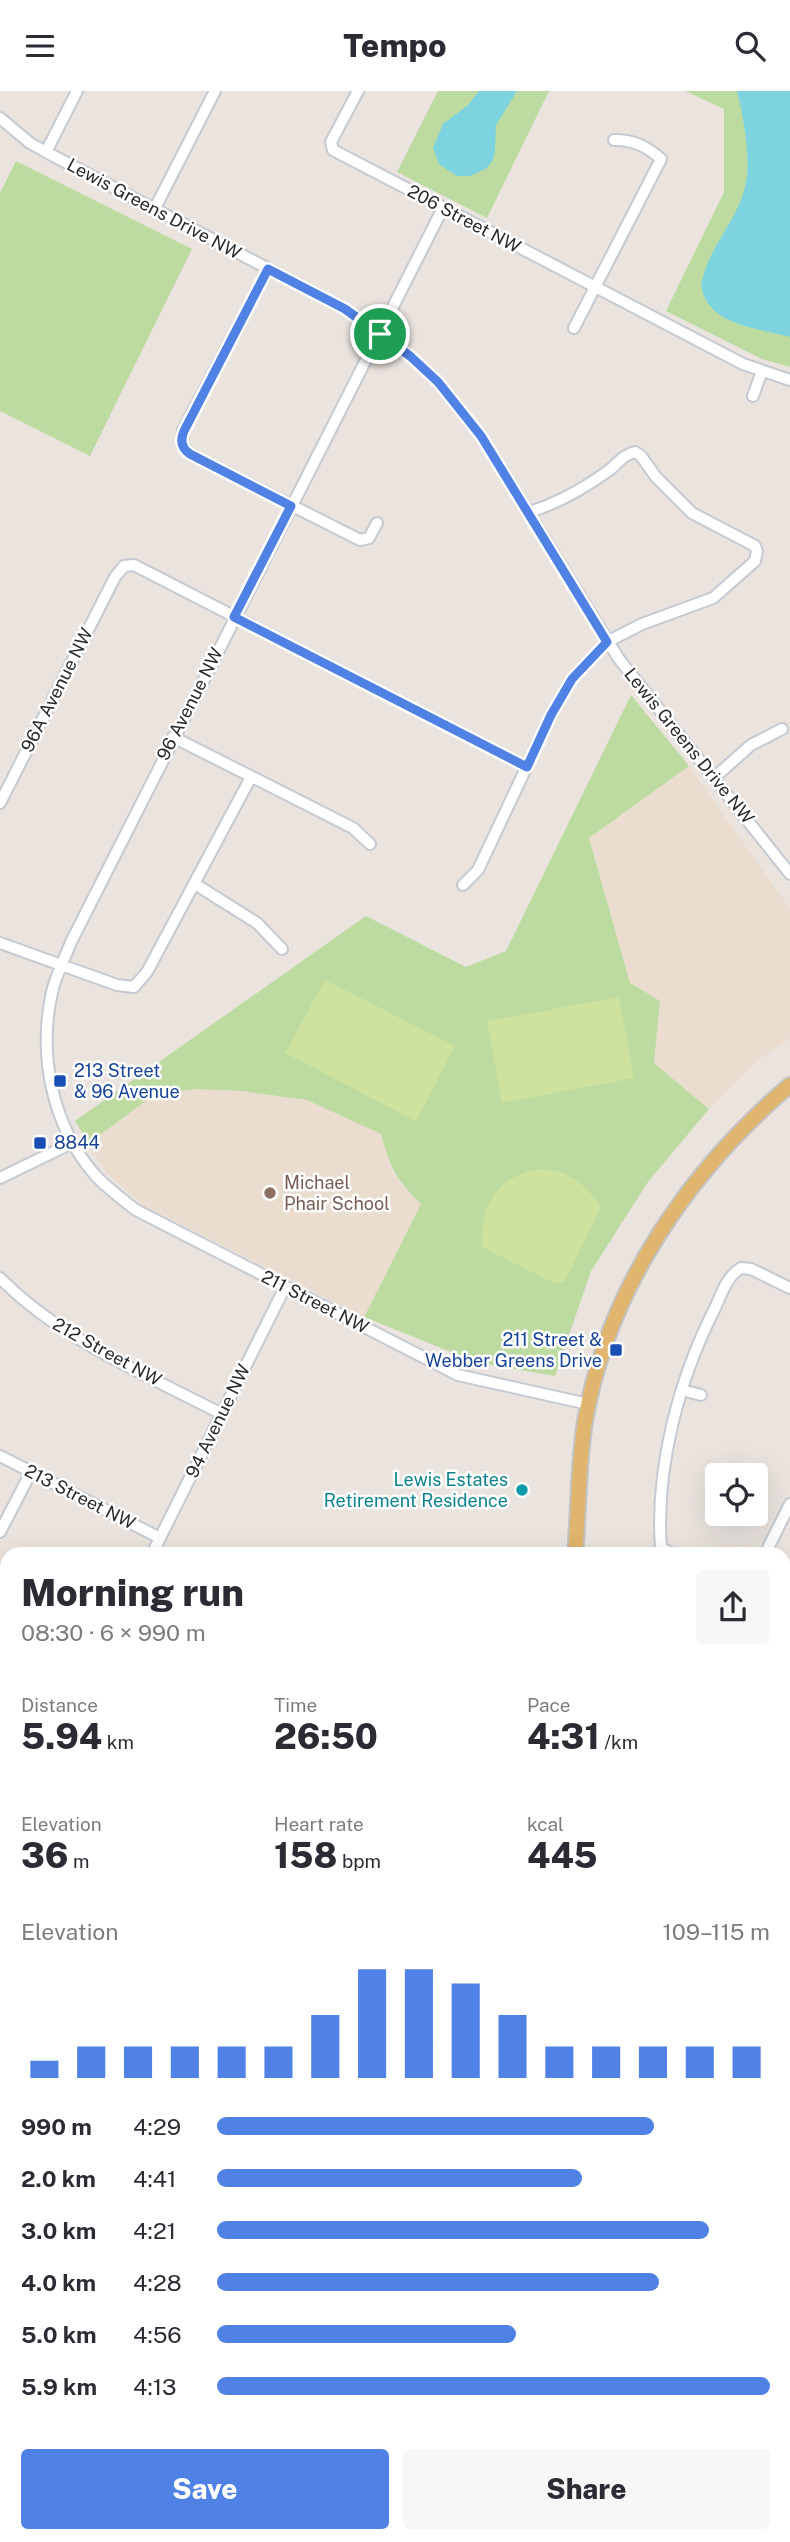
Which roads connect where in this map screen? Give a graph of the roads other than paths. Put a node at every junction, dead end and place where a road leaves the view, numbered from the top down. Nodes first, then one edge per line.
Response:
1 (77, 91) edge
2 (215, 91) edge
3 (358, 91) edge
4 (0, 118) edge
5 (614, 140) dead end
6 (46, 152) junction
7 (155, 208) junction
8 (443, 208) junction
9 (268, 269) junction
10 (595, 288) junction
11 (574, 328) dead end
12 (380, 334) junction
13 (762, 371) junction
14 (790, 380) edge
15 (753, 396) dead end
16 (291, 506) junction
17 (529, 512) junction
18 (377, 523) dead end
19 (234, 617) junction
20 (607, 642) junction
21 (782, 729) dead end
22 (173, 737) junction
23 (527, 767) junction
24 (251, 777) junction
25 (715, 777) junction
26 (0, 803) edge
27 (370, 843) dead end
28 (789, 871) edge
29 (195, 884) junction
30 (463, 885) dead end
31 (0, 943) edge
32 (282, 949) dead end
33 (62, 964) junction
34 (790, 1085) edge
35 (72, 1143) junction
36 (0, 1178) edge
37 (0, 1278) edge
38 (285, 1287) junction
39 (790, 1288) edge
40 (682, 1390) junction
41 (701, 1395) dead end
42 (589, 1404) junction
43 (222, 1414) junction
44 (0, 1456) edge
45 (31, 1472) junction
46 (790, 1504) edge
47 (0, 1532) edge
48 (160, 1538) junction
49 (156, 1547) edge
50 (575, 1547) edge
51 (661, 1547) edge
52 (768, 1547) edge

1 - 6 street
2 - 7 street
3 - 8 street, 206 Street NW
4 - 6 street, Lewis Greens Drive NW
5 - 10 street
6 - 7 street, Lewis Greens Drive NW
7 - 9 street, Lewis Greens Drive NW
8 - 10 street, 206 Street NW
8 - 12 street, 96 Avenue NW
9 - 12 street, Lewis Greens Drive NW
9 - 16 street
10 - 11 street
10 - 13 street, 206 Street NW
12 - 16 street, 96 Avenue NW
12 - 17 street, Lewis Greens Drive NW
13 - 14 street, 206 Street NW
13 - 15 street
16 - 18 street
16 - 19 street, 96 Avenue NW
17 - 20 street, Lewis Greens Drive NW
17 - 20 street
19 - 22 street, 96 Avenue NW
19 - 23 street
19 - 26 street, 96A Avenue NW
20 - 23 street
20 - 25 street, Lewis Greens Drive NW
21 - 25 street
22 - 24 street
22 - 33 street, 96 Avenue NW
23 - 30 street
24 - 27 street
24 - 29 street
25 - 28 street, Lewis Greens Drive NW
29 - 32 street
29 - 33 street
31 - 33 street
33 - 35 street, 96 Avenue NW
34 - 42 main road
35 - 36 street
35 - 38 street, 211 Street NW
37 - 43 street, 212 Street NW
38 - 42 street, 211 Street NW
38 - 43 street, 94 Avenue NW
39 - 40 street
40 - 41 street
40 - 51 street
42 - 50 main road
43 - 48 street, 94 Avenue NW
44 - 45 street, 213 Street NW
45 - 47 street
45 - 48 street, 213 Street NW
46 - 52 street
48 - 49 street, 94 Avenue NW

